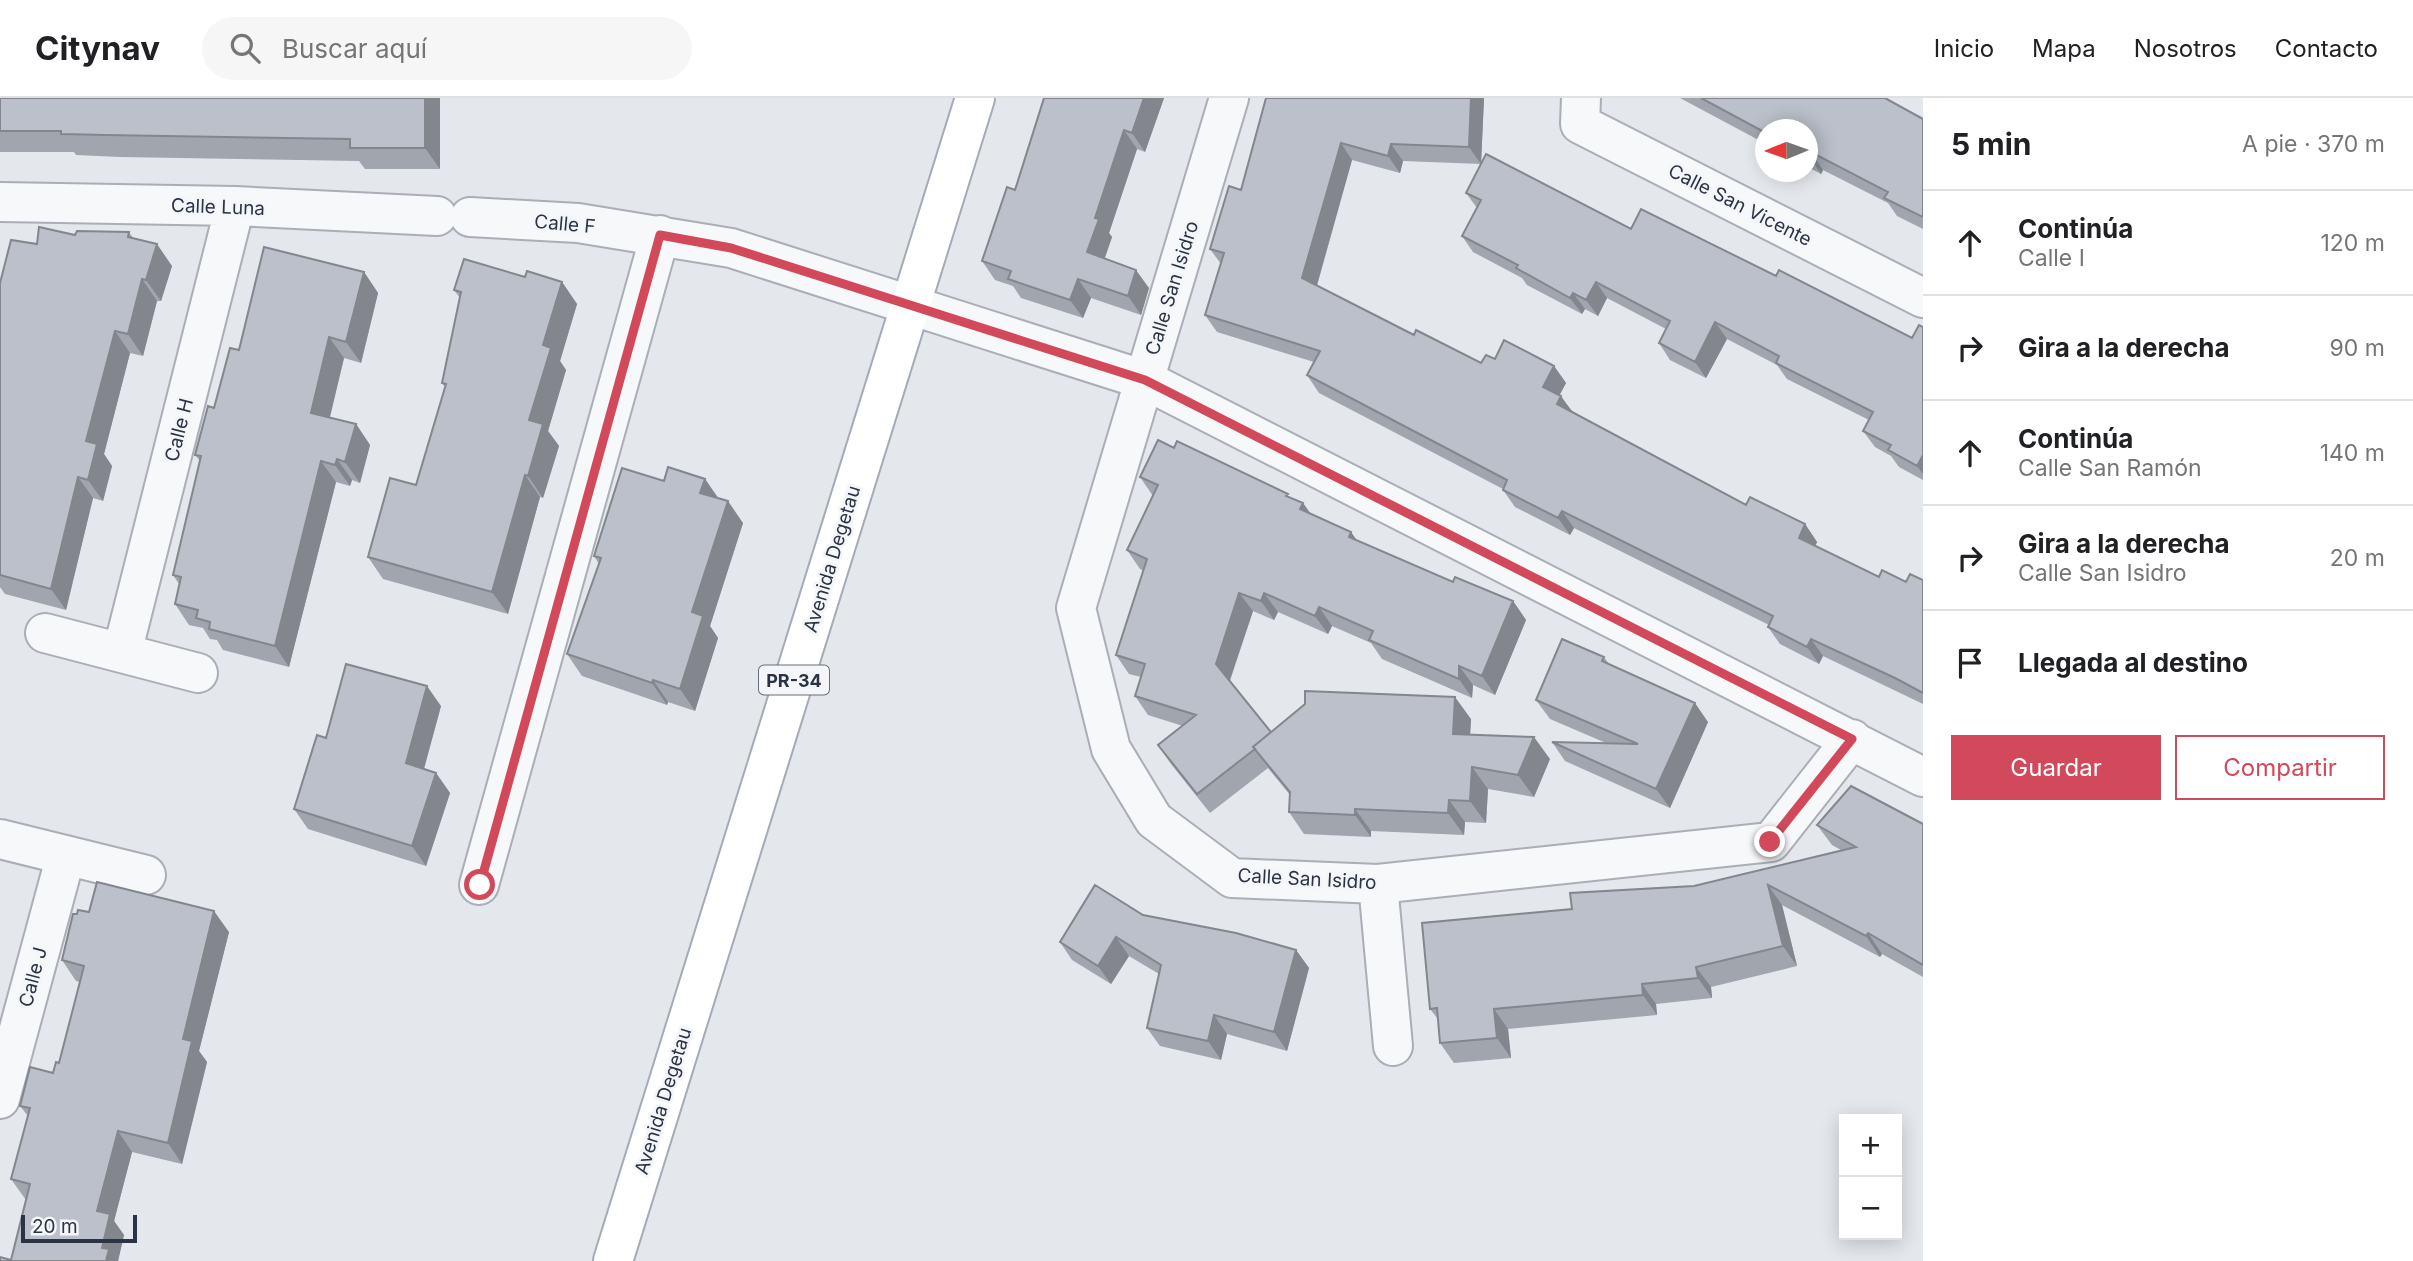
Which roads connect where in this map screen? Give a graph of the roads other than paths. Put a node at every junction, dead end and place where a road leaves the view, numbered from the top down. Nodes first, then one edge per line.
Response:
1 (975, 98) edge
2 (1229, 98) edge
3 (1581, 98) edge
4 (0, 202) edge
5 (235, 206) junction
6 (453, 217) joint
7 (660, 235) junction
8 (1923, 298) edge
9 (911, 306) junction
10 (1145, 380) junction
11 (45, 633) dead end
12 (122, 653) junction
13 (198, 673) dead end
14 (1852, 739) junction
15 (1923, 777) edge
16 (0, 839) edge
17 (66, 855) junction
18 (146, 875) dead end
19 (1378, 884) junction
20 (480, 885) dead end
21 (1393, 1046) dead end
22 (0, 1099) edge
23 (613, 1261) edge

1 - 9 main road, Avenida Degetau / PR-34
2 - 10 street, Calle San Isidro
3 - 8 street, Calle San Vicente
4 - 5 street, Calle Luna
5 - 6 street, Calle Luna
5 - 12 street, Calle H
6 - 7 street, Calle F
7 - 9 street, Calle F
7 - 20 street
9 - 10 street, Calle F
9 - 23 main road, Avenida Degetau / PR-34
10 - 14 street, Calle F
10 - 19 street, Calle San Isidro
11 - 12 street
12 - 13 street
14 - 15 street, Calle F
14 - 19 street, Calle San Isidro
16 - 17 street
17 - 18 street
17 - 22 street, Calle J
19 - 21 street

